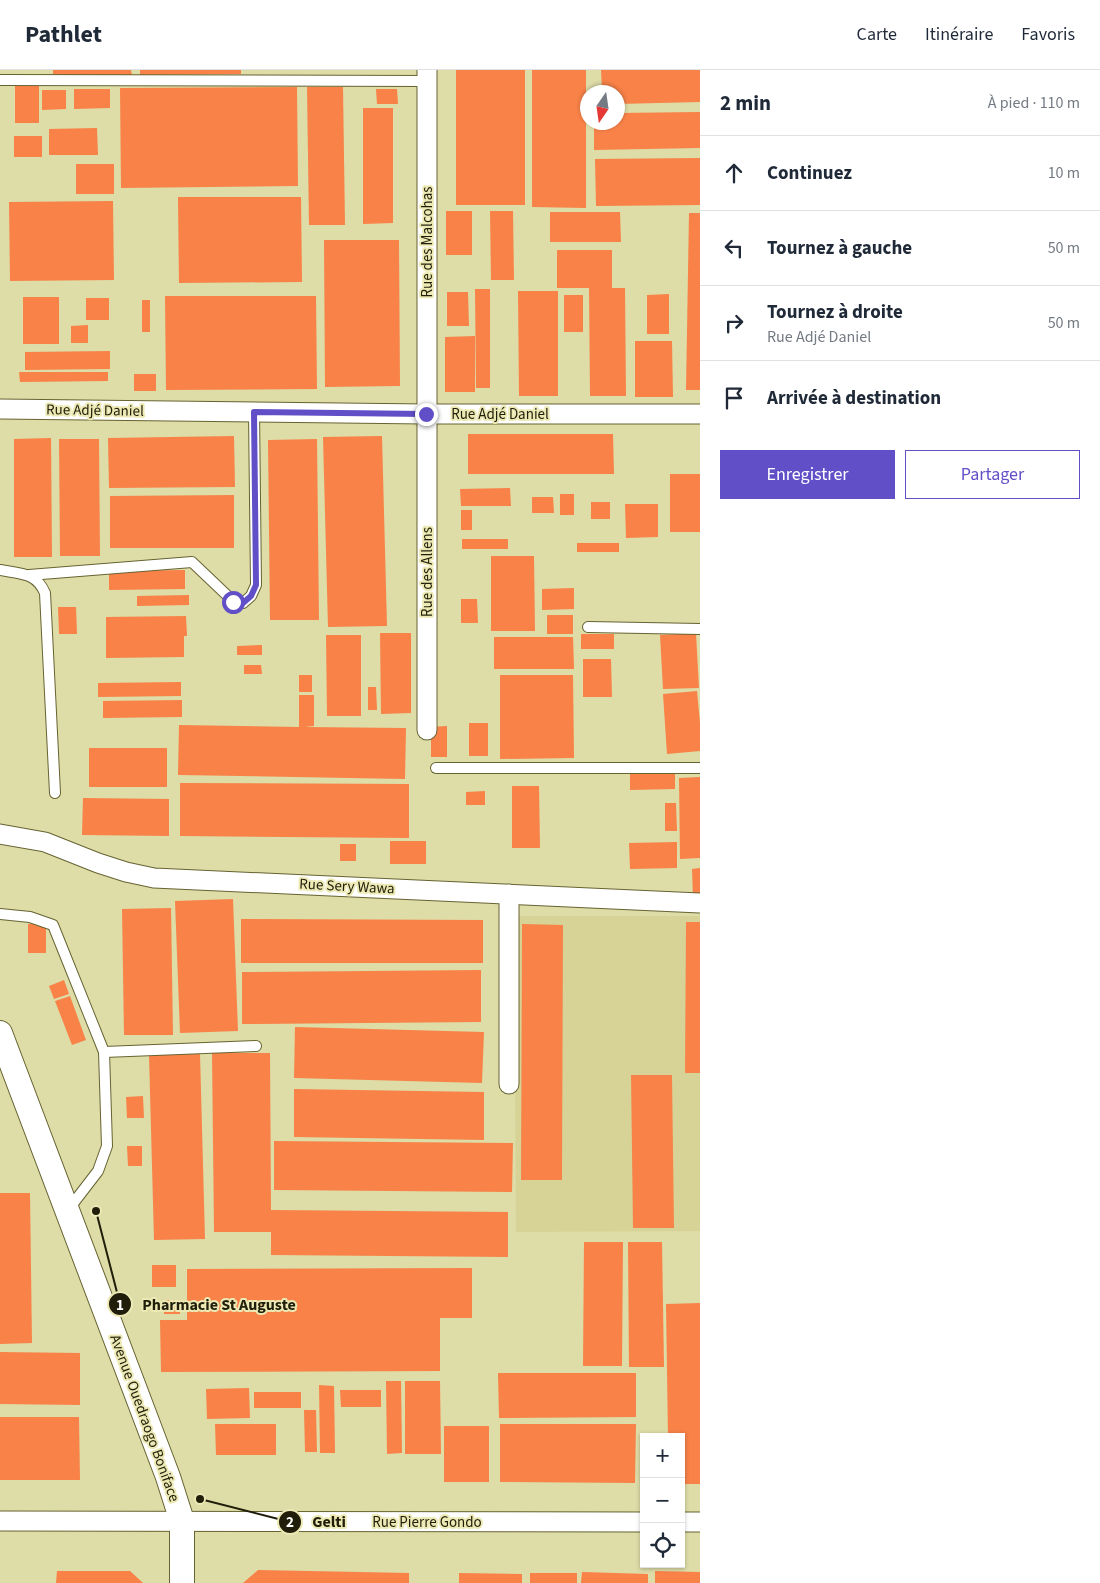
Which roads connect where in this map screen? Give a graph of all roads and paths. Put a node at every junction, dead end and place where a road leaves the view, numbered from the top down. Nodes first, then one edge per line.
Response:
1 (427, 76) edge
2 (0, 80) edge
3 (0, 409) edge
4 (254, 412) junction
5 (426, 414) junction
6 (700, 414) edge
7 (0, 570) edge
8 (29, 575) junction
9 (588, 627) dead end
10 (700, 629) edge
11 (427, 730) dead end
12 (436, 768) dead end
13 (700, 768) edge
14 (55, 794) dead end
15 (0, 834) edge
16 (509, 894) junction
17 (700, 903) edge
18 (0, 914) edge
19 (0, 1033) edge
20 (256, 1046) dead end
21 (104, 1052) junction
22 (509, 1084) dead end
23 (67, 1210) junction
24 (0, 1520) edge
25 (182, 1521) junction
26 (640, 1522) edge
27 (685, 1522) edge
28 (700, 1522) edge
29 (182, 1583) edge

1 - 2 lane
1 - 5 street, Rue des Malcohas
3 - 4 street, Rue Adjé Daniel
4 - 5 street, Rue Adjé Daniel
4 - 8 lane
5 - 6 street, Rue Adjé Daniel
5 - 11 street, Rue des Allens
7 - 8 lane
8 - 14 lane
9 - 10 lane
12 - 13 lane
15 - 16 street, Rue Sery Wawa
16 - 17 street, Rue Sery Wawa
16 - 22 street
18 - 21 lane
19 - 23 street, Avenue Ouedraogo Boniface
20 - 21 lane
21 - 23 lane
23 - 25 street, Avenue Ouedraogo Boniface
24 - 25 street, Rue Pierre Gondo
25 - 26 street, Rue Pierre Gondo
25 - 29 street, Avenue Ouedraogo Boniface
27 - 28 street

